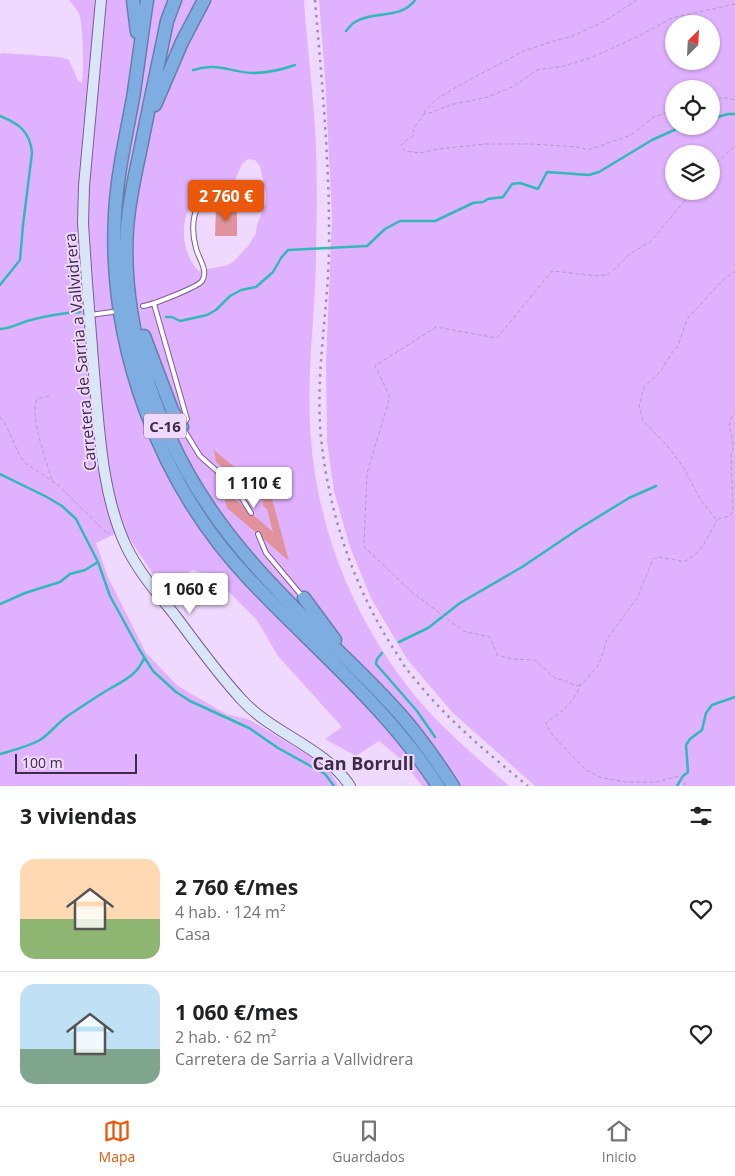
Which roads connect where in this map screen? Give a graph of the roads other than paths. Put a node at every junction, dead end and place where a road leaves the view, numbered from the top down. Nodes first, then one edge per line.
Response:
1 (101, 0) edge
2 (133, 0) edge
3 (147, 0) edge
4 (175, 0) edge
5 (204, 0) edge
6 (139, 51) junction
7 (141, 146) junction
8 (230, 202) dead end
9 (154, 304) junction
10 (137, 309) junction
11 (112, 312) dead end
12 (90, 316) junction
13 (182, 427) junction
14 (251, 513) dead end
15 (258, 534) dead end
16 (304, 598) joint
17 (354, 667) junction
18 (350, 786) edge
19 (438, 786) edge
20 (453, 786) edge

1 - 12 main road, Carretera de Sarria a Vallvidrera
2 - 6 highway, C-16
3 - 6 highway, C-16
4 - 7 highway, C-16
5 - 7 highway, C-16
6 - 19 highway, C-16
7 - 10 highway, C-16
8 - 9 lane
9 - 10 lane
9 - 13 lane
10 - 13 highway
10 - 17 highway, C-16
11 - 12 lane
12 - 18 main road, Carretera de Sarria a Vallvidrera
13 - 14 lane
15 - 16 lane
16 - 17 highway
17 - 20 highway, C-16

